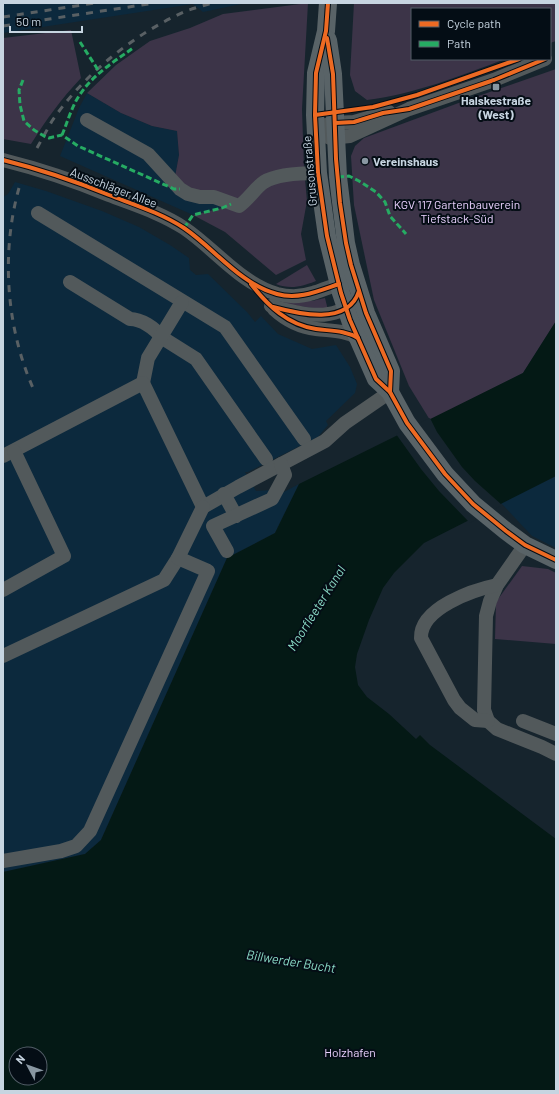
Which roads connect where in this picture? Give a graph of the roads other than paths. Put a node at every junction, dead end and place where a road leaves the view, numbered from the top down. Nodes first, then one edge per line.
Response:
1 (328, 3) edge
2 (326, 31) junction
3 (543, 60) edge
4 (87, 120) dead end
5 (315, 131) junction
6 (335, 131) junction
7 (3, 160) edge
8 (318, 173) junction
9 (38, 213) dead end
10 (247, 280) junction
11 (70, 282) dead end
12 (339, 284) junction
13 (359, 291) junction
14 (182, 302) junction
15 (271, 306) junction
16 (346, 308) junction
17 (161, 337) junction
18 (358, 338) junction
19 (143, 383) junction
20 (390, 392) junction
21 (304, 439) dead end
22 (9, 454) edge
23 (266, 459) dead end
24 (281, 464) junction
25 (224, 494) junction
26 (203, 507) junction
27 (236, 516) junction
28 (525, 545) junction
29 (227, 551) dead end
30 (178, 558) junction
31 (556, 560) edge
32 (497, 585) junction
33 (3, 590) edge
34 (3, 656) edge
35 (488, 721) junction
36 (523, 722) dead end
37 (556, 734) edge
38 (556, 754) edge
39 (3, 861) edge

1 - 2 main road, Grusonstraße
2 - 5 main road, Grusonstraße
2 - 6 main road, Grusonstraße
3 - 6 street
4 - 8 street
5 - 6 street
5 - 8 main road, Grusonstraße
6 - 13 main road, Grusonstraße
7 - 10 street, Ausschläger Allee
8 - 12 main road, Grusonstraße
9 - 14 street
10 - 12 street, Ausschläger Allee
10 - 15 street, Ausschläger Allee
11 - 17 street
12 - 13 street
12 - 16 main road, Grusonstraße
13 - 16 street
13 - 20 main road, Grusonstraße
14 - 17 street
14 - 21 street
15 - 16 street, Ausschläger Allee
15 - 18 street
16 - 18 main road, Grusonstraße
17 - 19 street
17 - 23 street
18 - 20 main road, Grusonstraße
19 - 22 street
19 - 26 street
20 - 24 street
20 - 28 main road
22 - 33 street
24 - 25 street
24 - 27 street
25 - 26 street
25 - 27 street
26 - 30 street
27 - 29 street
28 - 31 main road
28 - 32 street
30 - 34 street
30 - 39 street
32 - 35 street
32 - 35 street
35 - 38 street
36 - 37 street

